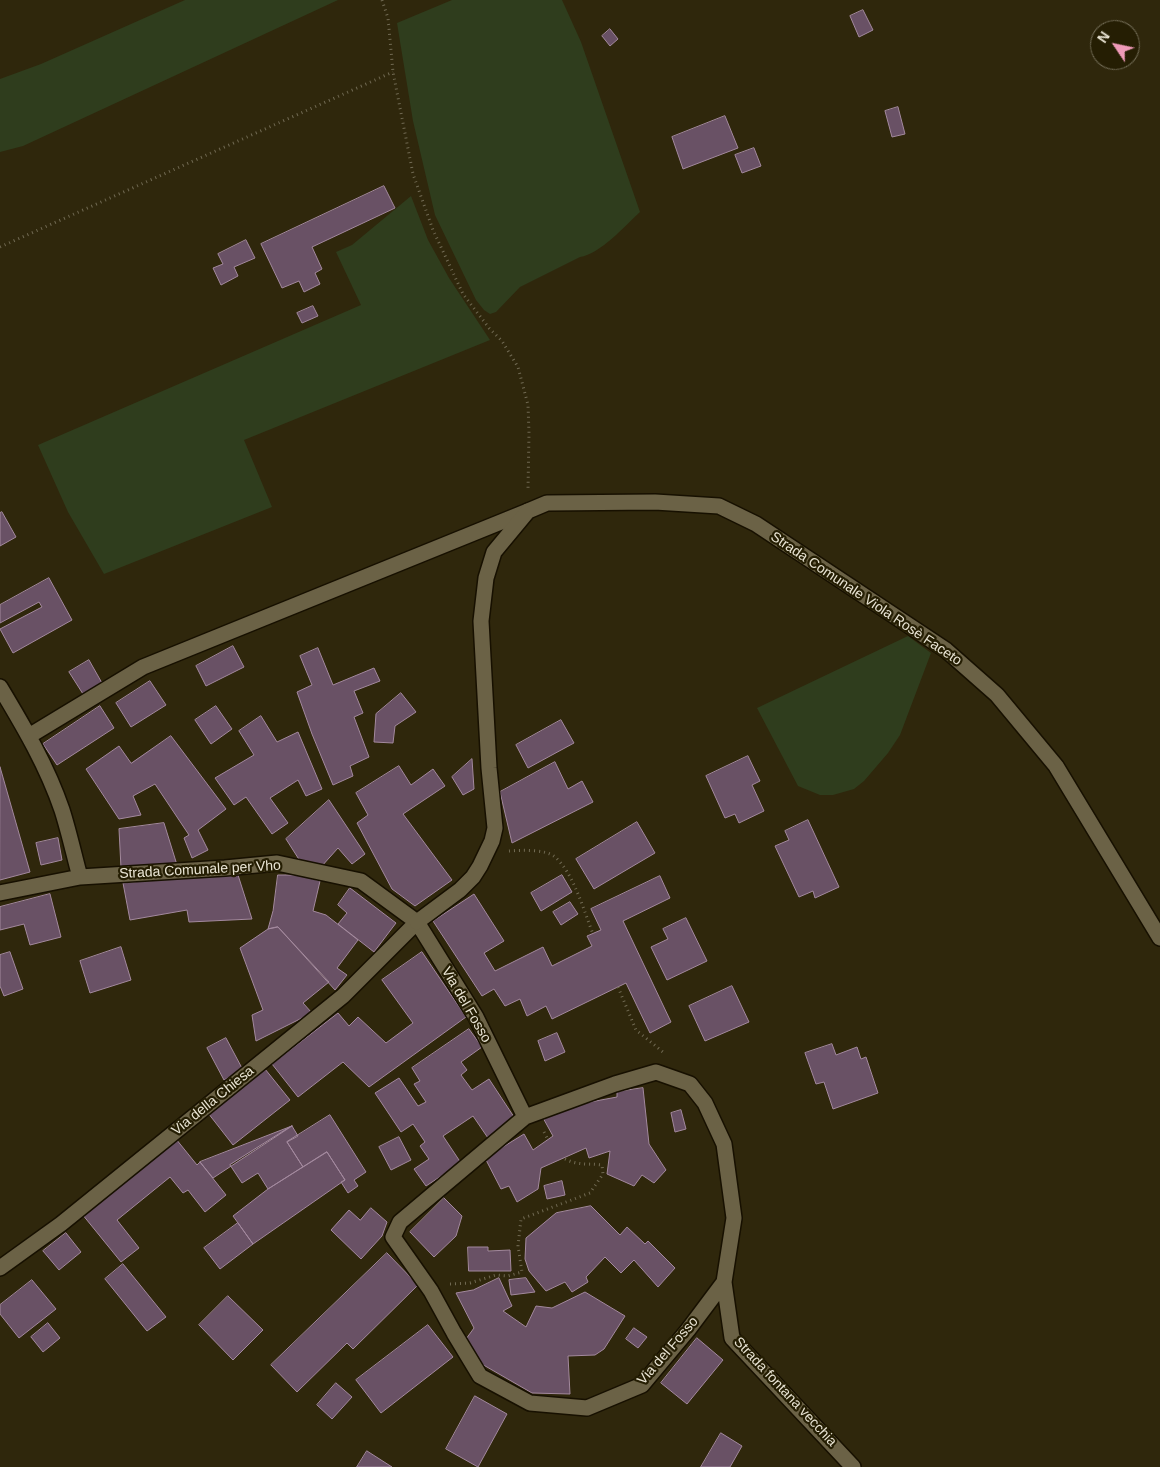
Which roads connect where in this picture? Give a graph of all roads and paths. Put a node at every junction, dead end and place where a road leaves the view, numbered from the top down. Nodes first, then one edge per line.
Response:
1 (382, 0) edge
2 (393, 72) junction
3 (0, 247) edge
4 (528, 510) junction
5 (0, 687) edge
6 (29, 736) junction
7 (492, 841) junction
8 (80, 877) junction
9 (0, 893) edge
10 (416, 922) junction
11 (592, 934) dead end
12 (1160, 938) edge
13 (618, 987) dead end
14 (665, 1054) dead end
15 (526, 1117) junction
16 (562, 1158) dead end
17 (0, 1268) edge
18 (724, 1282) junction
19 (431, 1291) junction
20 (853, 1467) edge

1 - 2 path
2 - 3 path
2 - 4 path
4 - 6 street, Strada Comunale Viola Rosè Faceto
4 - 7 street
4 - 12 street, Strada Comunale Viola Rosè Faceto
5 - 6 street
6 - 8 street
7 - 10 street, Via della Chiesa
7 - 11 path
8 - 9 street, Strada Comunale per Vho
8 - 10 street, Strada Comunale per Vho
10 - 15 street, Via del Fosso
10 - 17 street, Via della Chiesa
13 - 14 path
15 - 18 street, Via del Fosso
15 - 19 street, Via del Fosso
16 - 19 path
18 - 19 street, Via del Fosso
18 - 20 street, Strada fontana vecchia

